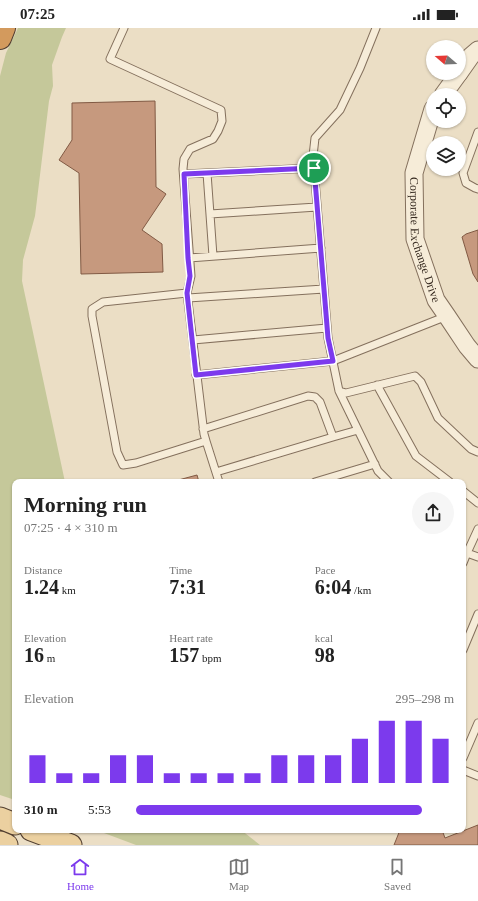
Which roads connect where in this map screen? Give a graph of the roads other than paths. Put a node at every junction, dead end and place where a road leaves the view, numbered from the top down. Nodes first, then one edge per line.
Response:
1 (4, 28) edge
2 (124, 28) edge
3 (376, 28) edge
4 (0, 38) edge
5 (478, 50) edge
6 (466, 63) edge
7 (427, 128) edge
8 (478, 132) edge
9 (314, 168) junction
10 (207, 173) junction
11 (184, 174) junction
12 (478, 189) edge
13 (317, 207) junction
14 (210, 214) junction
15 (321, 248) junction
16 (213, 256) junction
17 (188, 258) junction
18 (324, 289) junction
19 (188, 296) junction
20 (447, 316) junction
21 (327, 328) junction
22 (192, 340) junction
23 (478, 359) edge
24 (333, 361) junction
25 (196, 375) junction
26 (377, 385) junction
27 (339, 391) junction
28 (203, 429) junction
29 (358, 430) junction
30 (333, 437) junction
31 (206, 441) junction
32 (478, 452) edge
33 (375, 464) junction
34 (216, 472) junction
35 (218, 479) edge
36 (325, 479) edge
37 (386, 479) edge
38 (446, 479) edge
39 (466, 493) edge
40 (478, 503) edge
41 (478, 528) edge
42 (466, 549) edge
43 (466, 551) edge
44 (478, 557) edge
45 (478, 614) edge
46 (466, 643) edge
47 (478, 723) edge
48 (466, 751) edge
49 (466, 771) edge
50 (478, 776) edge
51 (0, 818) edge
52 (12, 823) edge
53 (39, 833) edge
54 (0, 842) edge
55 (7, 845) edge
56 (71, 845) edge

1 - 4 highway
2 - 11 lane
3 - 9 lane
5 - 6 street
7 - 20 street, Corporate Exchange Drive
8 - 12 lane
9 - 10 lane
9 - 13 lane
10 - 11 lane
10 - 14 lane
11 - 17 lane
13 - 14 lane
13 - 15 lane
14 - 16 lane
15 - 16 lane
15 - 18 lane
16 - 17 lane
17 - 19 lane
18 - 19 lane
18 - 21 lane
19 - 22 lane
19 - 31 lane
20 - 23 street, Corporate Exchange Drive
20 - 24 lane
21 - 22 lane
21 - 24 lane
22 - 25 lane
24 - 25 lane
24 - 27 lane
25 - 28 lane
26 - 27 lane
26 - 32 lane
26 - 38 lane
27 - 29 lane
28 - 30 lane
28 - 31 lane
29 - 30 lane
29 - 33 lane
30 - 34 lane
31 - 34 lane
33 - 36 lane
33 - 37 lane
34 - 35 lane
39 - 40 lane
41 - 42 lane
43 - 44 lane
45 - 46 lane
47 - 48 lane
49 - 50 lane
51 - 52 main road
53 - 56 main road
54 - 55 main road

